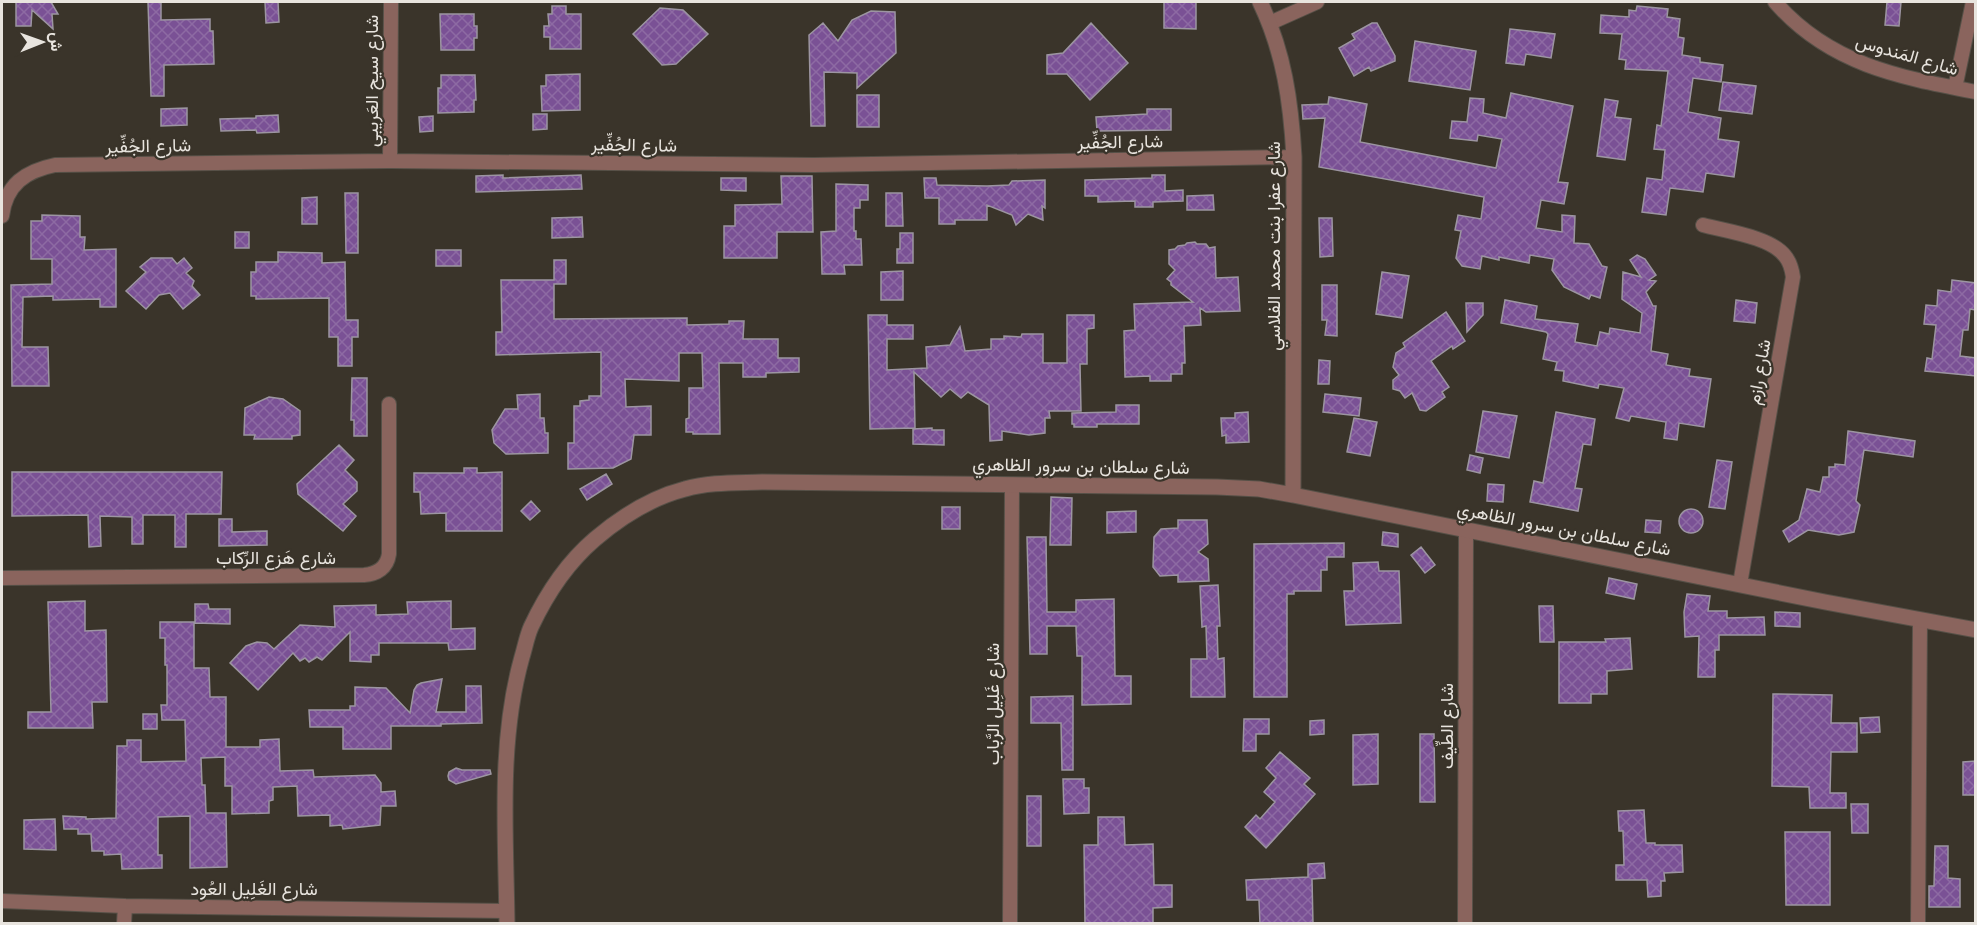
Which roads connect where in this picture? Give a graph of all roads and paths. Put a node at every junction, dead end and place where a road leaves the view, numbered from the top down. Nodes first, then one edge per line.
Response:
1 (391, 2) edge
2 (1260, 2) edge
3 (1317, 2) edge
4 (1775, 2) edge
5 (1973, 2) edge
6 (1270, 23) junction
7 (1955, 88) junction
8 (1976, 92) edge
9 (1294, 157) junction
10 (390, 161) junction
11 (2, 216) edge
12 (1703, 225) dead end
13 (389, 404) dead end
14 (1012, 485) junction
15 (1293, 495) junction
16 (1466, 529) junction
17 (2, 578) edge
18 (1740, 584) junction
19 (1920, 620) junction
20 (1976, 630) edge
21 (2, 901) edge
22 (124, 906) junction
23 (507, 917) edge
24 (124, 924) edge
25 (1010, 924) edge
26 (1465, 924) edge
27 (1918, 924) edge

1 - 10 street, شارع سيح العَريبي
2 - 6 street, شارع عفرا بنت محمد الفلاسي
3 - 6 street
4 - 7 street, شارع المَندوس
5 - 7 street
6 - 9 street, شارع عفرا بنت محمد الفلاسي
7 - 8 street, شارع المَندوس
9 - 10 street, شارع الجُفِّير
9 - 15 street, شارع عفرا بنت محمد الفلاسي
10 - 11 street, شارع الجُفِّير
12 - 18 street, شارع رازم
13 - 17 street, شارع هَزع الرِّكاب
14 - 15 street, شارع سلطان بن سرور الظاهري
14 - 23 street, شارع سلطان بن سرور الظاهري
14 - 25 street, شارع غَلِيل الرَّباب
15 - 16 street, شارع سلطان بن سرور الظاهري
16 - 18 street, شارع سلطان بن سرور الظاهري
16 - 26 street, شارع الطِّيف
18 - 19 street, شارع سلطان بن سرور الظاهري
19 - 20 street, شارع سلطان بن سرور الظاهري
19 - 27 street
21 - 22 street, شارع الغَلِيل العُود
22 - 23 street, شارع الغَلِيل العُود
22 - 24 street

